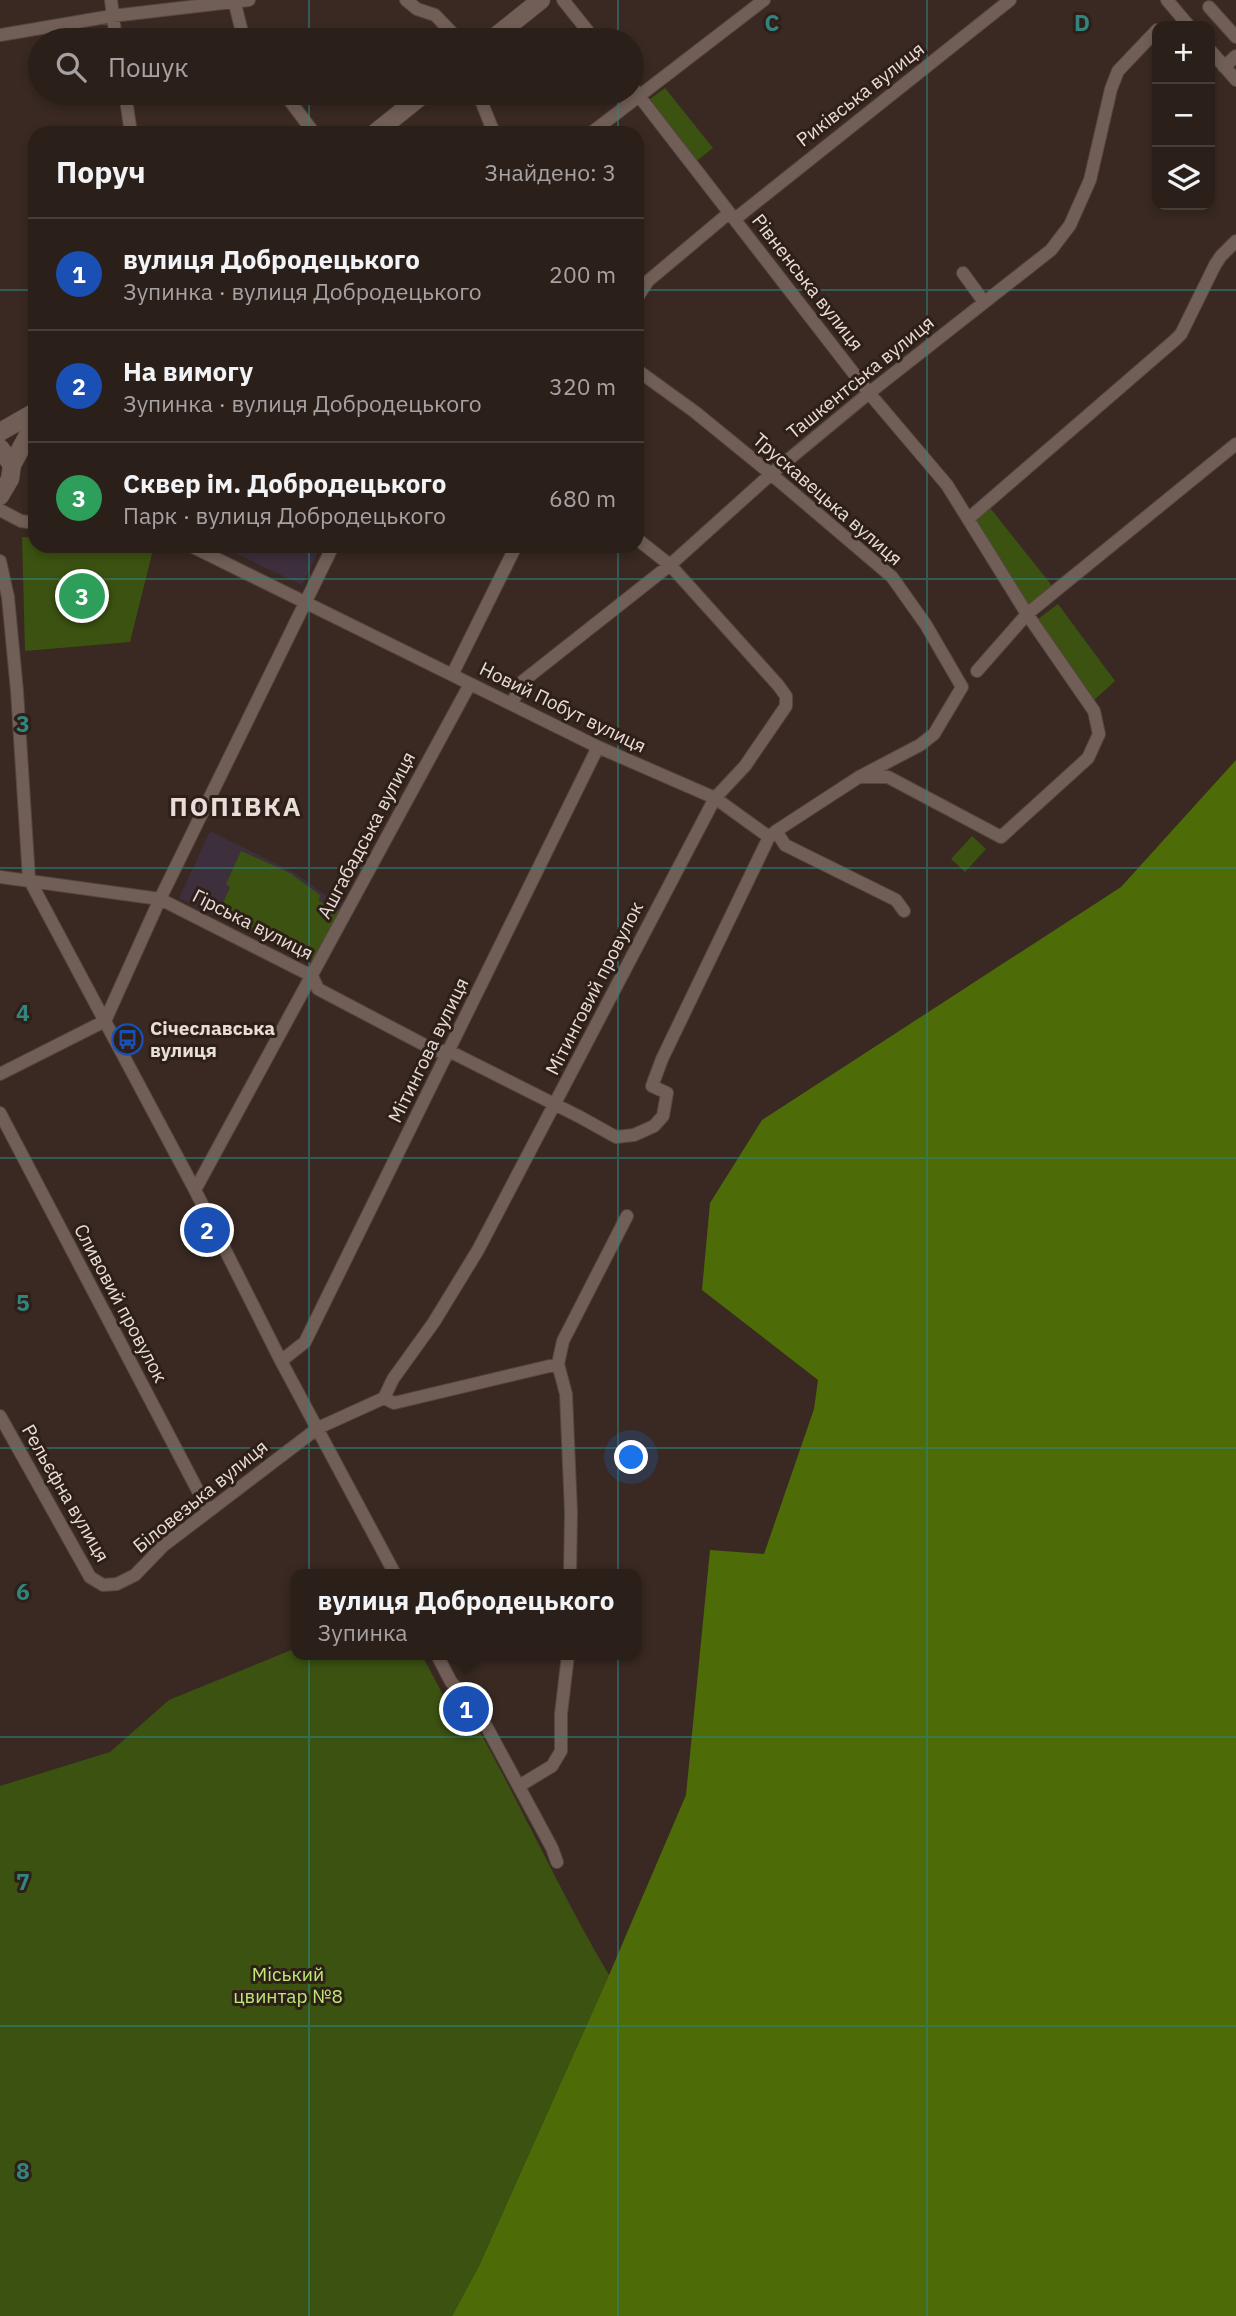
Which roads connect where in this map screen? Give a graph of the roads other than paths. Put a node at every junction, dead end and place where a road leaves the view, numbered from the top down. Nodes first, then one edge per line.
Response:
1 (111, 0) edge
2 (249, 0) edge
3 (407, 0) edge
4 (541, 0) edge
5 (563, 0) edge
6 (764, 0) edge
7 (1010, 0) edge
8 (234, 1) edge
9 (1171, 3) edge
10 (748, 5) edge
11 (1209, 7) dead end
12 (113, 16) junction
13 (1162, 21) edge
14 (1185, 21) edge
15 (42, 28) edge
16 (114, 28) edge
17 (241, 28) edge
18 (447, 28) edge
19 (506, 28) edge
20 (585, 28) edge
21 (28, 30) edge
22 (0, 35) edge
23 (1152, 35) edge
24 (1236, 37) edge
25 (1215, 56) edge
26 (1236, 56) edge
27 (1224, 67) junction
28 (1236, 80) edge
29 (644, 86) edge
30 (644, 102) edge
31 (127, 105) edge
32 (293, 105) edge
33 (410, 105) edge
34 (483, 105) edge
35 (622, 105) edge
36 (130, 126) edge
37 (309, 126) edge
38 (384, 126) edge
39 (491, 126) edge
40 (599, 126) edge
41 (732, 216) junction
42 (1236, 241) edge
43 (963, 273) dead end
44 (644, 287) edge
45 (984, 302) junction
46 (644, 375) edge
47 (869, 393) junction
48 (28, 415) edge
49 (1, 427) edge
50 (28, 435) edge
51 (1236, 444) edge
52 (0, 448) edge
53 (12, 465) junction
54 (771, 474) junction
55 (0, 496) edge
56 (0, 510) edge
57 (968, 519) junction
58 (28, 522) edge
59 (644, 545) edge
60 (206, 553) edge
61 (330, 553) edge
62 (513, 553) edge
63 (0, 561) edge
64 (670, 565) junction
65 (306, 601) junction
66 (1027, 614) junction
67 (976, 671) dead end
68 (452, 675) junction
69 (470, 684) junction
70 (512, 704) junction
71 (598, 747) junction
72 (859, 777) junction
73 (715, 798) junction
74 (773, 834) junction
75 (0, 877) edge
76 (29, 879) junction
77 (160, 899) junction
78 (904, 911) dead end
79 (313, 976) junction
80 (105, 1021) junction
81 (449, 1051) junction
82 (0, 1074) edge
83 (555, 1105) junction
84 (0, 1113) edge
85 (195, 1190) junction
86 (627, 1216) dead end
87 (281, 1361) junction
88 (558, 1364) junction
89 (384, 1398) junction
90 (0, 1416) edge
91 (318, 1428) junction
92 (208, 1510) junction
93 (392, 1569) edge
94 (570, 1569) edge
95 (103, 1585) joint
96 (440, 1660) edge
97 (567, 1660) edge
98 (519, 1786) junction
99 (557, 1862) dead end

1 - 12 street
2 - 8 street
3 - 18 street
4 - 19 main road
5 - 20 street
6 - 10 street
7 - 41 street, Риківська вулиця
8 - 12 street
8 - 17 street
9 - 13 street, Ташкентська вулиця
9 - 14 street
10 - 29 street
11 - 24 street
12 - 15 street
12 - 16 street
21 - 22 street
23 - 45 street, Ташкентська вулиця
25 - 27 street
26 - 27 street
27 - 28 street
30 - 41 street, Рівненська вулиця
31 - 36 street
32 - 37 street
33 - 38 main road
34 - 39 street
35 - 40 street
41 - 44 street
41 - 47 street, Рівненська вулиця
42 - 57 street
43 - 45 street
45 - 47 street, Ташкентська вулиця
46 - 54 street, Трускавецька вулиця
47 - 54 street, Ташкентська вулиця
47 - 57 street, Рівненська вулиця
48 - 49 main road
50 - 53 main road
51 - 66 street
52 - 53 main road
53 - 55 main road
54 - 64 street, Ташкентська вулиця
54 - 72 street, Трускавецька вулиця
56 - 58 street
57 - 66 street, Рівненська вулиця
59 - 64 street
60 - 65 street, Новий Побут вулиця
61 - 65 street
62 - 68 street
63 - 76 street
64 - 70 street, Ташкентська вулиця
64 - 73 street, Мітинговий провулок
65 - 68 street, Новий Побут вулиця
65 - 77 street
66 - 67 street
66 - 72 street, Рівненська вулиця
68 - 69 street, Новий Побут вулиця
69 - 70 street, Новий Побут вулиця
69 - 79 street, Ашгабадська вулиця
70 - 71 street, Новий Побут вулиця
71 - 73 street, Новий Побут вулиця
71 - 81 street, Мітингова вулиця
72 - 74 street
73 - 74 street, Новий Побут вулиця
73 - 83 street, Мітинговий провулок
74 - 78 street, Новий Побут вулиця
74 - 83 street, Гірська вулиця
75 - 76 street, Гірська вулиця
76 - 77 street, Гірська вулиця
76 - 80 street
77 - 79 street, Гірська вулиця
77 - 80 street
79 - 81 street, Гірська вулиця
79 - 85 street, Ашгабадська вулиця
80 - 82 street
80 - 85 street
81 - 83 street, Гірська вулиця
81 - 87 street, Мітингова вулиця
83 - 89 street, Мітинговий провулок
84 - 92 street, Сливовий провулок
85 - 87 street
86 - 88 street
87 - 91 street
88 - 89 street
88 - 94 street
89 - 91 street, Біловезька вулиця
90 - 95 street, Рельєфна вулиця
91 - 92 street, Біловезька вулиця
91 - 93 street
92 - 95 street, Біловезька вулиця
96 - 98 street
97 - 98 street
98 - 99 street

